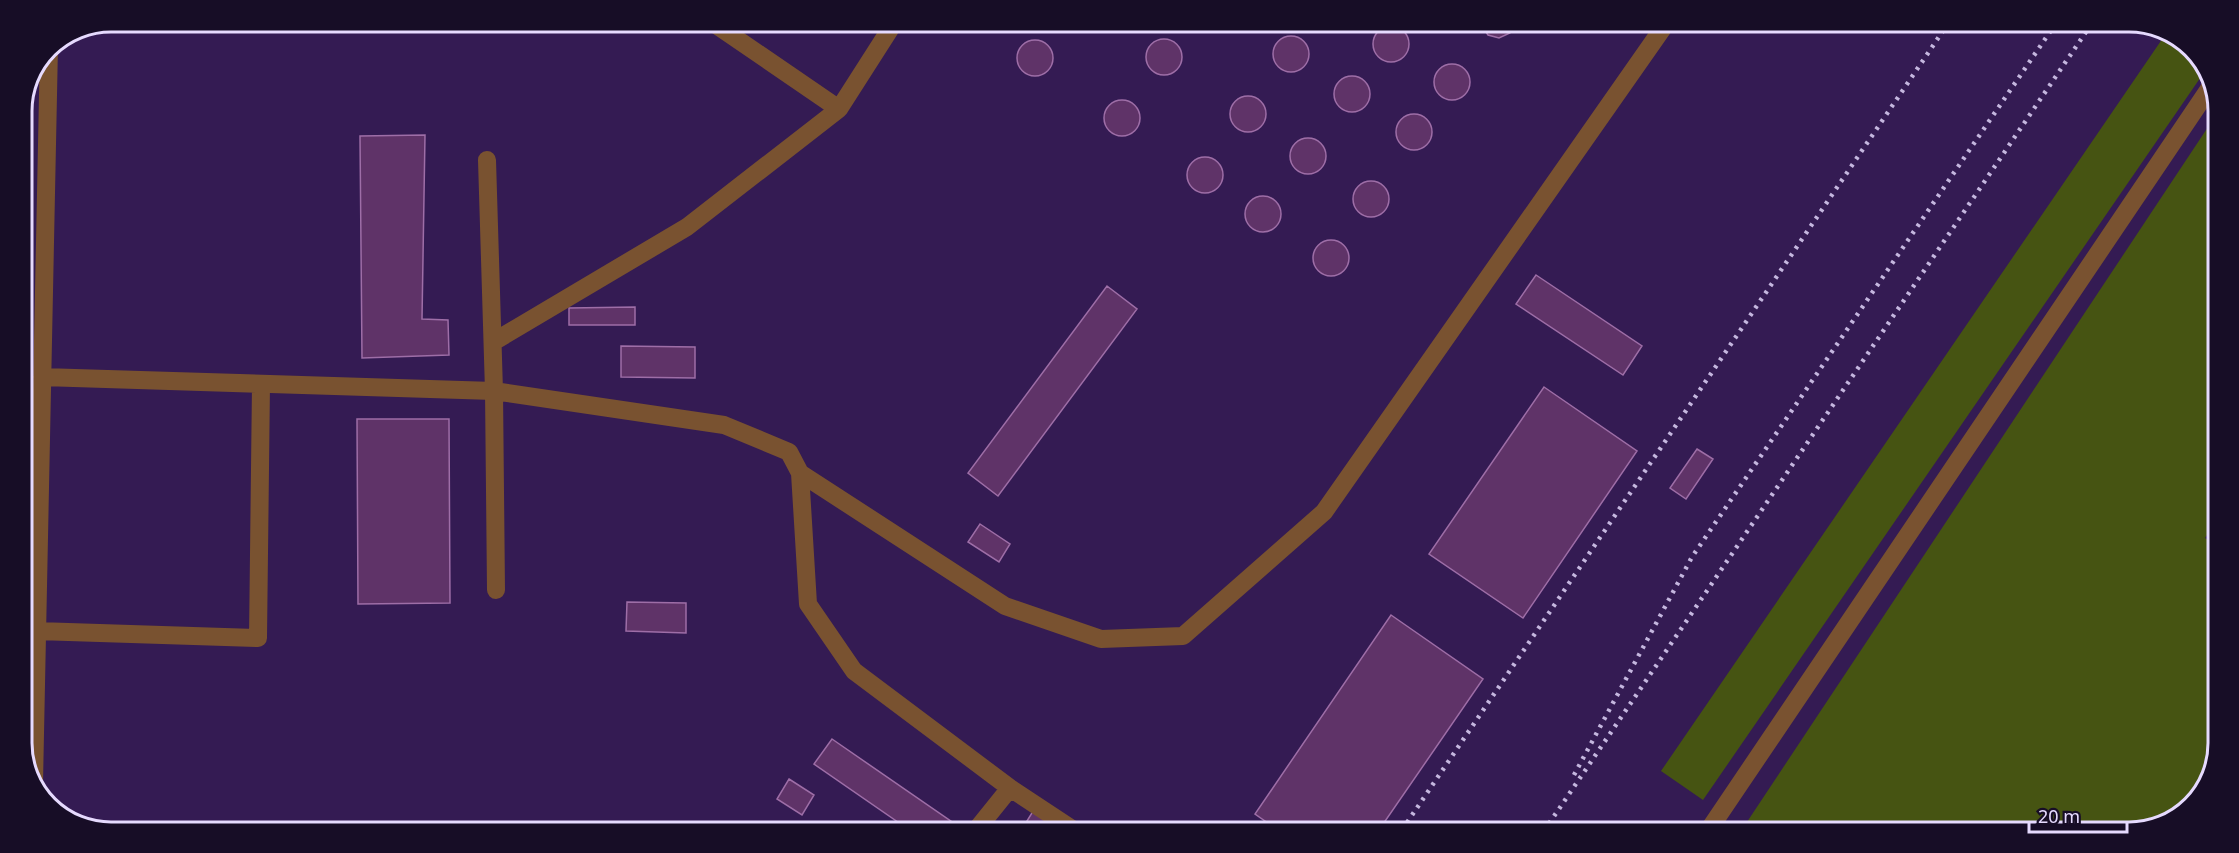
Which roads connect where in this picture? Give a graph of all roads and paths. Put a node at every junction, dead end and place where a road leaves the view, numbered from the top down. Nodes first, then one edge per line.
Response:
1 (725, 31) edge
2 (889, 31) edge
3 (1661, 31) edge
4 (49, 63) edge
5 (2206, 94) edge
6 (839, 109) junction
7 (487, 160) dead end
8 (493, 342) junction
9 (42, 378) junction
10 (261, 384) junction
11 (495, 391) junction
12 (800, 473) junction
13 (32, 567) edge
14 (496, 590) dead end
15 (32, 606) edge
16 (37, 631) junction
17 (32, 666) edge
18 (1010, 788) junction
19 (983, 822) edge
20 (1060, 822) edge
21 (1714, 822) edge

1 - 6 street
2 - 6 street
3 - 12 street
4 - 9 street
5 - 21 street
6 - 8 street
7 - 8 street
8 - 11 street
9 - 10 street
9 - 13 street
10 - 11 street
10 - 16 street
11 - 12 street
11 - 14 street
12 - 18 street
15 - 16 street
16 - 17 street
18 - 19 street
18 - 20 street

